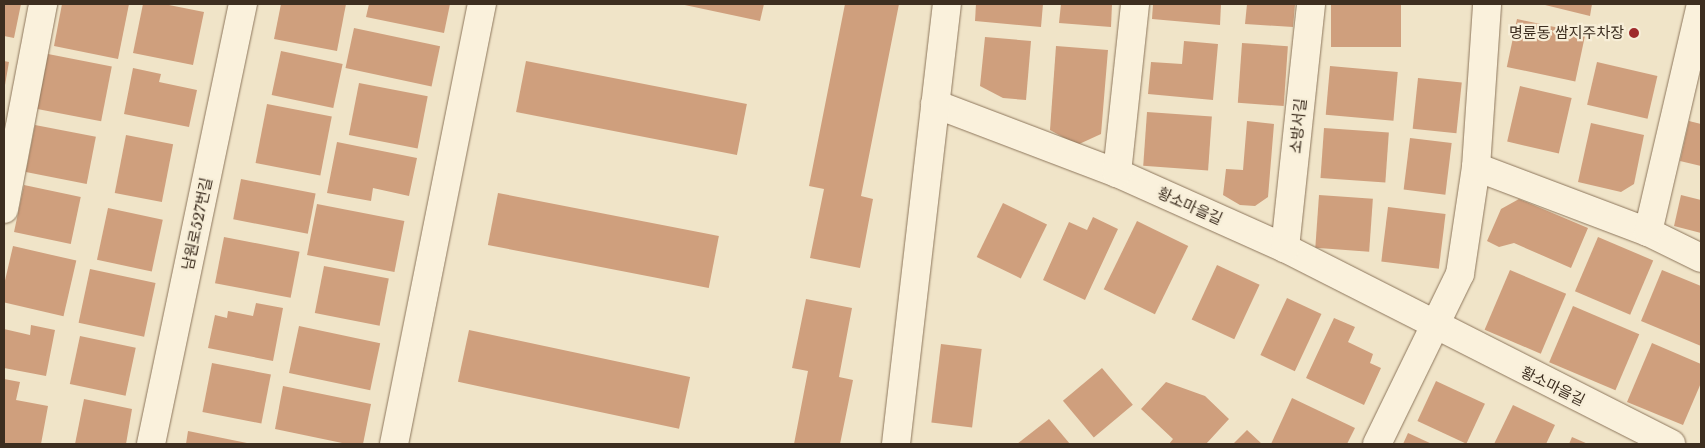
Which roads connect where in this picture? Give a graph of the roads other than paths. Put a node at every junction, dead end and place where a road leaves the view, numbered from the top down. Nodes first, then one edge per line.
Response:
1 (43, 4) edge
2 (243, 4) edge
3 (482, 4) edge
4 (947, 4) edge
5 (1135, 4) edge
6 (1310, 4) edge
7 (1488, 4) edge
8 (1701, 5) edge
9 (935, 104) junction
10 (1476, 167) junction
11 (1116, 173) junction
12 (4, 209) edge
13 (1648, 232) junction
14 (1285, 248) junction
15 (1701, 258) edge
16 (1436, 328) junction
17 (151, 444) edge
18 (394, 444) edge
19 (896, 444) edge
20 (1376, 444) edge
21 (1671, 444) edge

1 - 12 street
2 - 17 street, 남원로527번길
3 - 18 street
4 - 9 street
5 - 11 street
6 - 14 street, 소방서길
7 - 10 street
8 - 13 street
9 - 11 street, 황소마을길
9 - 19 street
10 - 13 street
10 - 16 street
11 - 14 street, 황소마을길
13 - 15 street
14 - 16 street, 황소마을길
16 - 20 street
16 - 21 street, 황소마을길

